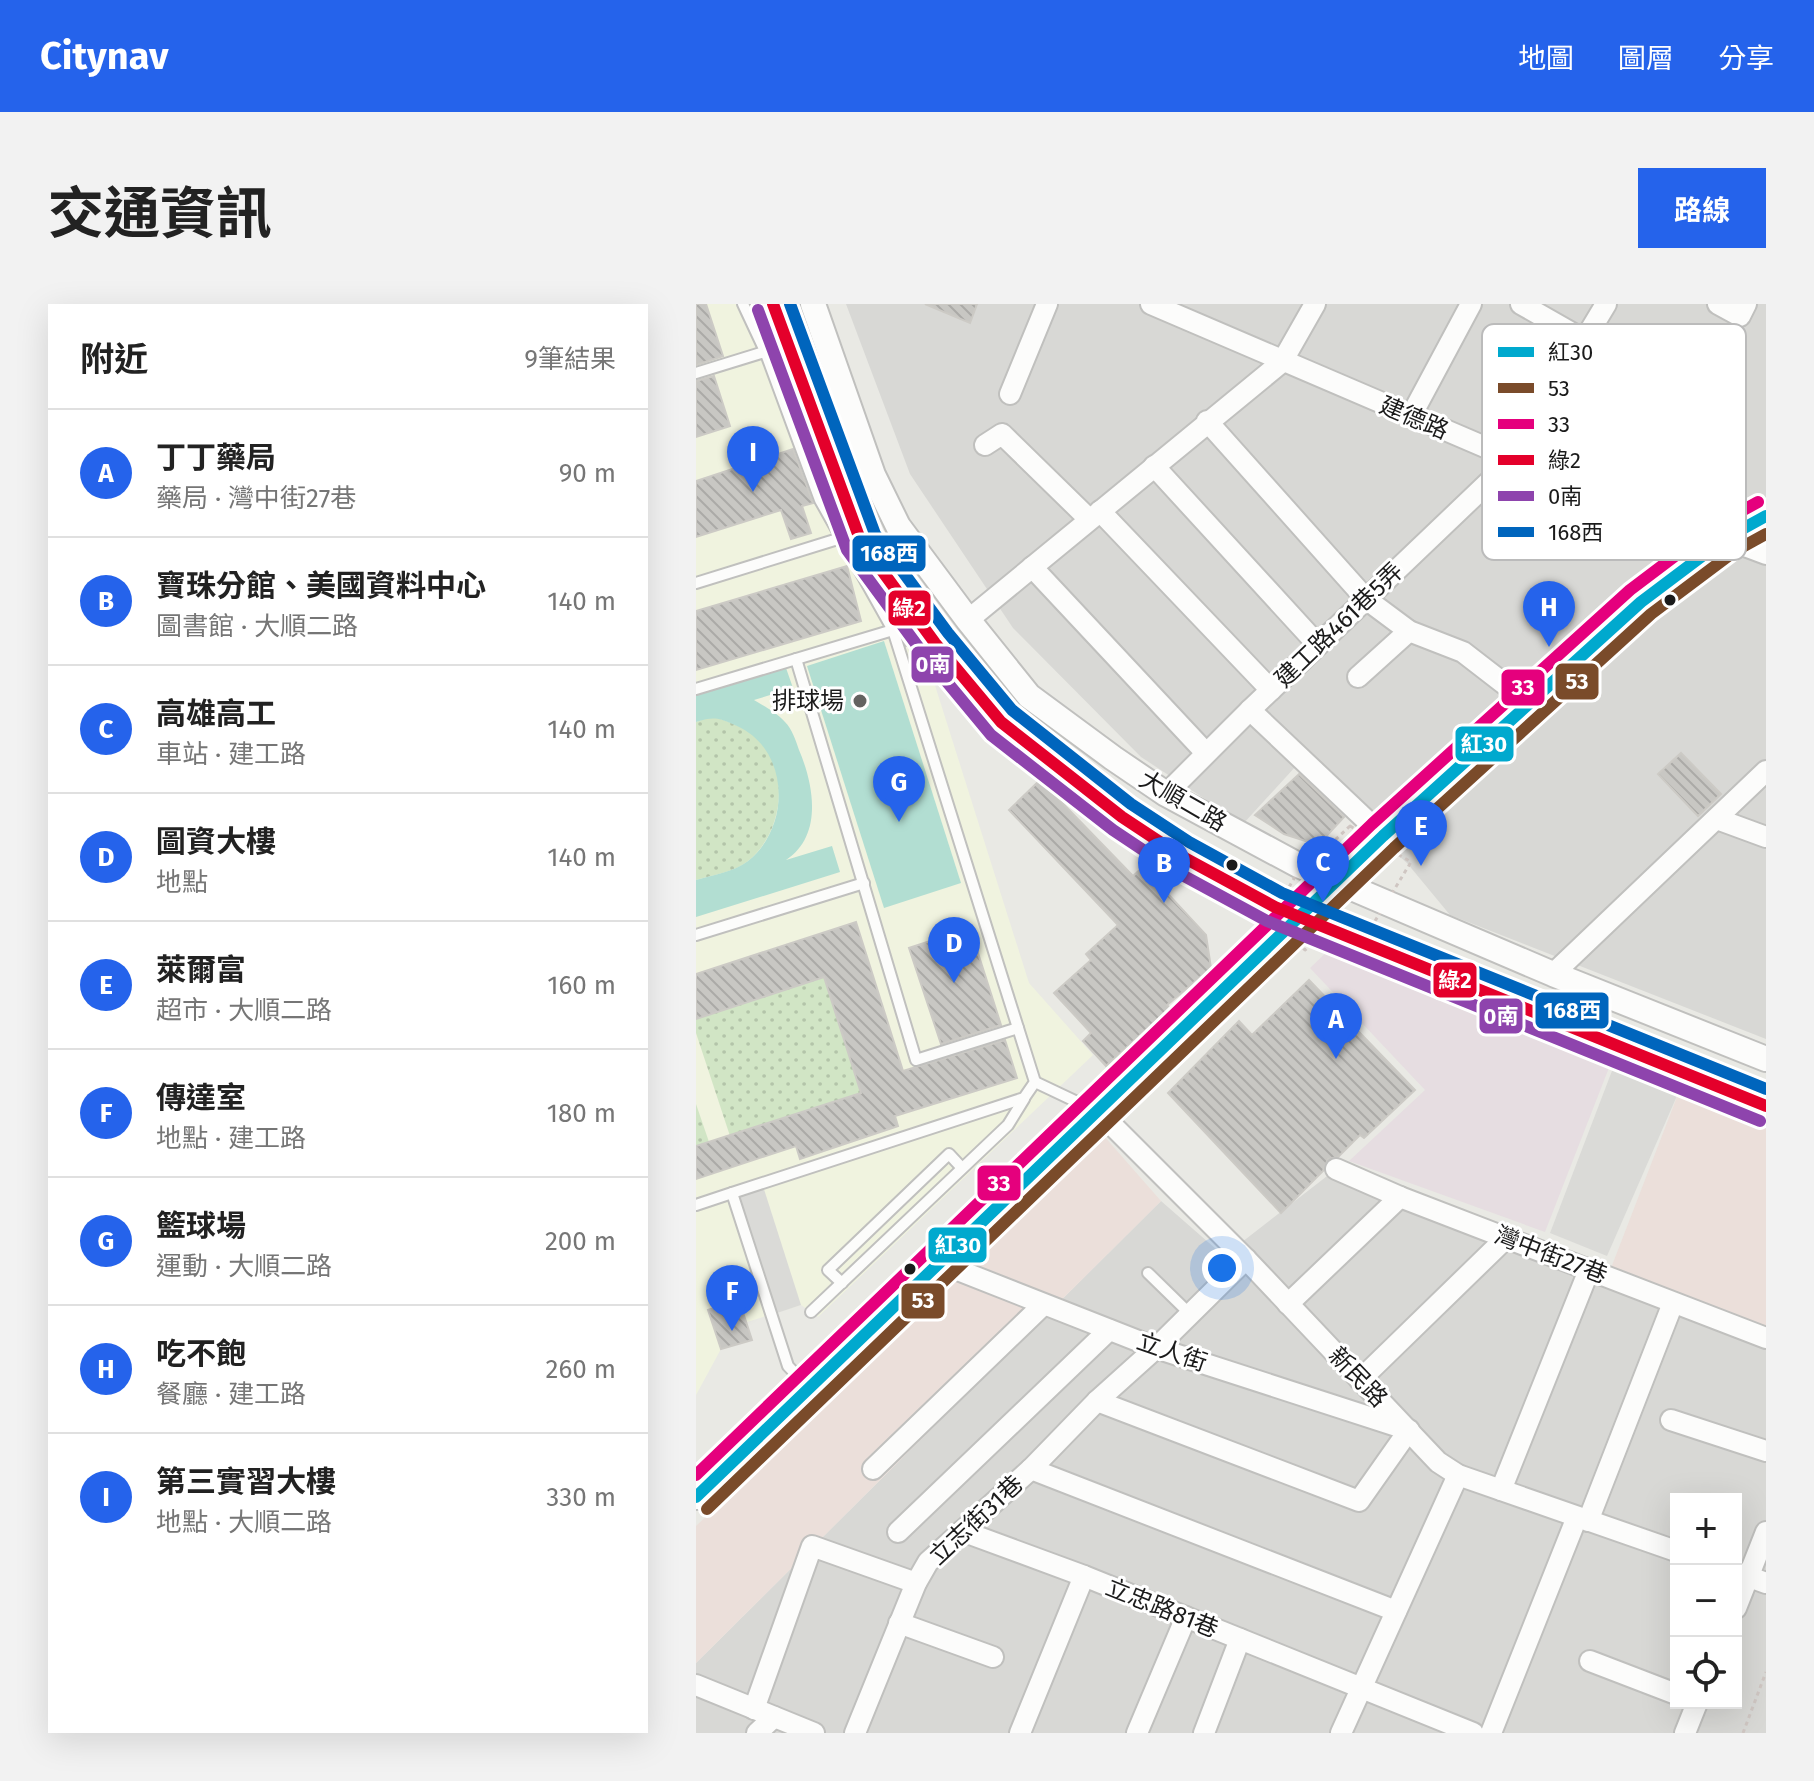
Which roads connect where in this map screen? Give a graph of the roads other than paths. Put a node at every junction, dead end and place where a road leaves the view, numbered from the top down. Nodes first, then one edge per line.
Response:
1 (743, 304) edge
2 (773, 304) edge
3 (813, 304) edge
4 (1047, 304) edge
5 (1151, 304) edge
6 (1315, 304) edge
7 (1471, 304) edge
8 (1521, 304) edge
9 (1606, 304) edge
10 (1718, 304) edge
11 (1746, 304) edge
12 (1556, 324) edge
13 (1594, 324) edge
14 (789, 345) junction
15 (765, 351) junction
16 (1282, 362) junction
17 (696, 373) edge
18 (1010, 394) dead end
19 (1411, 416) junction
20 (1207, 421) junction
21 (985, 445) dead end
22 (1482, 446) edge
23 (1154, 466) junction
24 (1482, 489) edge
25 (1094, 515) junction
26 (1766, 516) edge
27 (1746, 527) edge
28 (841, 538) junction
29 (1746, 546) edge
30 (1766, 554) edge
31 (1697, 560) edge
32 (1032, 567) junction
33 (696, 583) edge
34 (1366, 599) junction
35 (968, 620) junction
36 (893, 630) junction
37 (1409, 631) junction
38 (1318, 645) junction
39 (796, 659) junction
40 (1358, 677) dead end
41 (696, 689) edge
42 (1271, 690) junction
43 (1529, 703) junction
44 (1250, 710) junction
45 (1206, 753) junction
46 (1766, 771) edge
47 (1166, 794) junction
48 (1717, 819) junction
49 (1383, 836) junction
50 (1766, 837) edge
51 (1335, 882) junction
52 (864, 883) junction
53 (1298, 917) junction
54 (696, 935) edge
55 (1553, 974) junction
56 (1018, 1028) junction
57 (1766, 1059) edge
58 (1035, 1082) junction
59 (1024, 1098) junction
60 (1766, 1106) edge
61 (1099, 1112) junction
62 (962, 1168) junction
63 (1336, 1169) dead end
64 (732, 1193) junction
65 (907, 1193) junction
66 (1400, 1197) junction
67 (696, 1205) edge
68 (921, 1207) junction
69 (865, 1234) junction
70 (1506, 1238) junction
71 (879, 1248) junction
72 (1246, 1259) junction
73 (940, 1263) junction
74 (1589, 1270) junction
75 (1148, 1273) dead end
76 (842, 1283) junction
77 (1673, 1303) junction
78 (1288, 1304) junction
79 (1043, 1305) junction
80 (811, 1312) dead end
81 (1190, 1314) junction
82 (1109, 1330) junction
83 (1766, 1338) edge
84 (1156, 1348) junction
85 (1360, 1380) junction
86 (810, 1388) junction
87 (1097, 1401) junction
88 (1671, 1420) dead end
89 (1409, 1430) junction
90 (1766, 1451) edge
91 (873, 1469) dead end
92 (1031, 1469) junction
93 (1458, 1475) junction
94 (1501, 1490) junction
95 (696, 1497) edge
96 (1583, 1519) junction
97 (962, 1531) junction
98 (898, 1532) dead end
99 (1766, 1532) edge
100 (1670, 1549) edge
101 (1084, 1576) junction
102 (1750, 1577) edge
103 (916, 1583) junction
104 (1396, 1611) junction
105 (1186, 1617) junction
106 (899, 1623) junction
107 (1240, 1639) junction
108 (993, 1657) dead end
109 (1590, 1661) dead end
110 (1361, 1688) junction
111 (698, 1689) edge
112 (1670, 1692) edge
113 (754, 1709) junction
114 (1695, 1709) edge
115 (771, 1725) edge
116 (757, 1733) edge
117 (814, 1733) edge
118 (855, 1733) edge
119 (1020, 1733) edge
120 (1137, 1733) edge
121 (1204, 1733) edge
122 (1341, 1733) edge
123 (1473, 1733) edge
124 (1491, 1733) edge
125 (1685, 1733) edge

1 - 15 lane
2 - 14 street, 大順二路
3 - 35 street, 大順二路
4 - 18 street
5 - 16 street, 建德路
6 - 16 street
7 - 19 street
8 - 12 street
9 - 13 street, 建工路461巷5弄
10 - 11 street
14 - 15 lane
14 - 53 street, 大順二路
15 - 17 lane
15 - 28 lane
16 - 19 street, 建德路
16 - 20 street
19 - 22 street, 建德路
20 - 23 street
20 - 34 street
21 - 25 street
23 - 25 street
23 - 38 street
24 - 34 street, 建工路461巷5弄
25 - 32 street
25 - 42 street
26 - 27 street
28 - 33 lane
28 - 36 lane
29 - 30 street, 建德路
31 - 43 street
32 - 35 street
32 - 45 street
34 - 37 street
34 - 38 street, 建工路461巷5弄
35 - 47 street, 大順二路
36 - 39 lane
36 - 56 lane
37 - 40 street
37 - 43 street
38 - 42 street, 建工路461巷5弄
39 - 41 lane
39 - 52 lane
42 - 44 street, 建工路461巷5弄
43 - 49 street
44 - 45 street, 建工路461巷5弄
44 - 49 street
45 - 47 street, 建工路461巷5弄
46 - 48 street
47 - 51 street, 大順二路
48 - 50 street
48 - 55 street
49 - 51 street
51 - 53 street
51 - 55 street, 大順二路
52 - 54 lane
52 - 56 lane
53 - 60 street, 大順二路
53 - 61 street
55 - 57 street, 大順二路
56 - 58 lane
58 - 59 lane
58 - 61 lane
59 - 62 lane
59 - 64 lane
61 - 72 street, 新民路
61 - 73 street
62 - 65 lane
62 - 68 lane
63 - 66 street, 灣中街27巷
64 - 67 lane
64 - 86 lane
65 - 68 lane
65 - 69 lane
66 - 70 street, 灣中街27巷
66 - 78 street
68 - 71 lane
69 - 71 lane
69 - 76 lane
70 - 74 street, 灣中街27巷
70 - 85 street
71 - 76 lane
72 - 78 street, 新民路
72 - 81 street, 立志街31巷
73 - 79 street, 立人街
73 - 86 street
74 - 77 street, 灣中街27巷
74 - 94 street
75 - 81 lane
76 - 80 lane
77 - 83 street, 灣中街27巷
77 - 96 street
78 - 85 street, 新民路
79 - 82 street, 立人街
79 - 91 street
81 - 84 street, 立志街31巷
82 - 84 street, 立人街
82 - 98 street
84 - 87 street, 立志街31巷
84 - 89 street, 立人街
85 - 89 street, 新民路
86 - 95 street
87 - 89 street
87 - 92 street, 立志街31巷
88 - 90 street
89 - 93 street, 新民路
92 - 97 street, 立志街31巷
92 - 104 street
93 - 94 street, 新民路
93 - 104 street
94 - 96 street, 新民路
96 - 100 street, 新民路
96 - 124 street
97 - 101 street, 立忠路81巷
97 - 103 street, 立志街31巷
99 - 102 street
101 - 105 street, 立忠路81巷
101 - 119 street
103 - 106 street, 立志街31巷
103 - 113 street
104 - 110 street
105 - 107 street, 立忠路81巷
105 - 120 street
106 - 108 street
106 - 118 street, 立志街31巷
107 - 110 street, 立忠路81巷
107 - 121 street
109 - 112 street
110 - 122 street
110 - 123 street, 立忠路81巷
111 - 113 street
113 - 115 street
114 - 125 street
115 - 116 street
115 - 117 street

